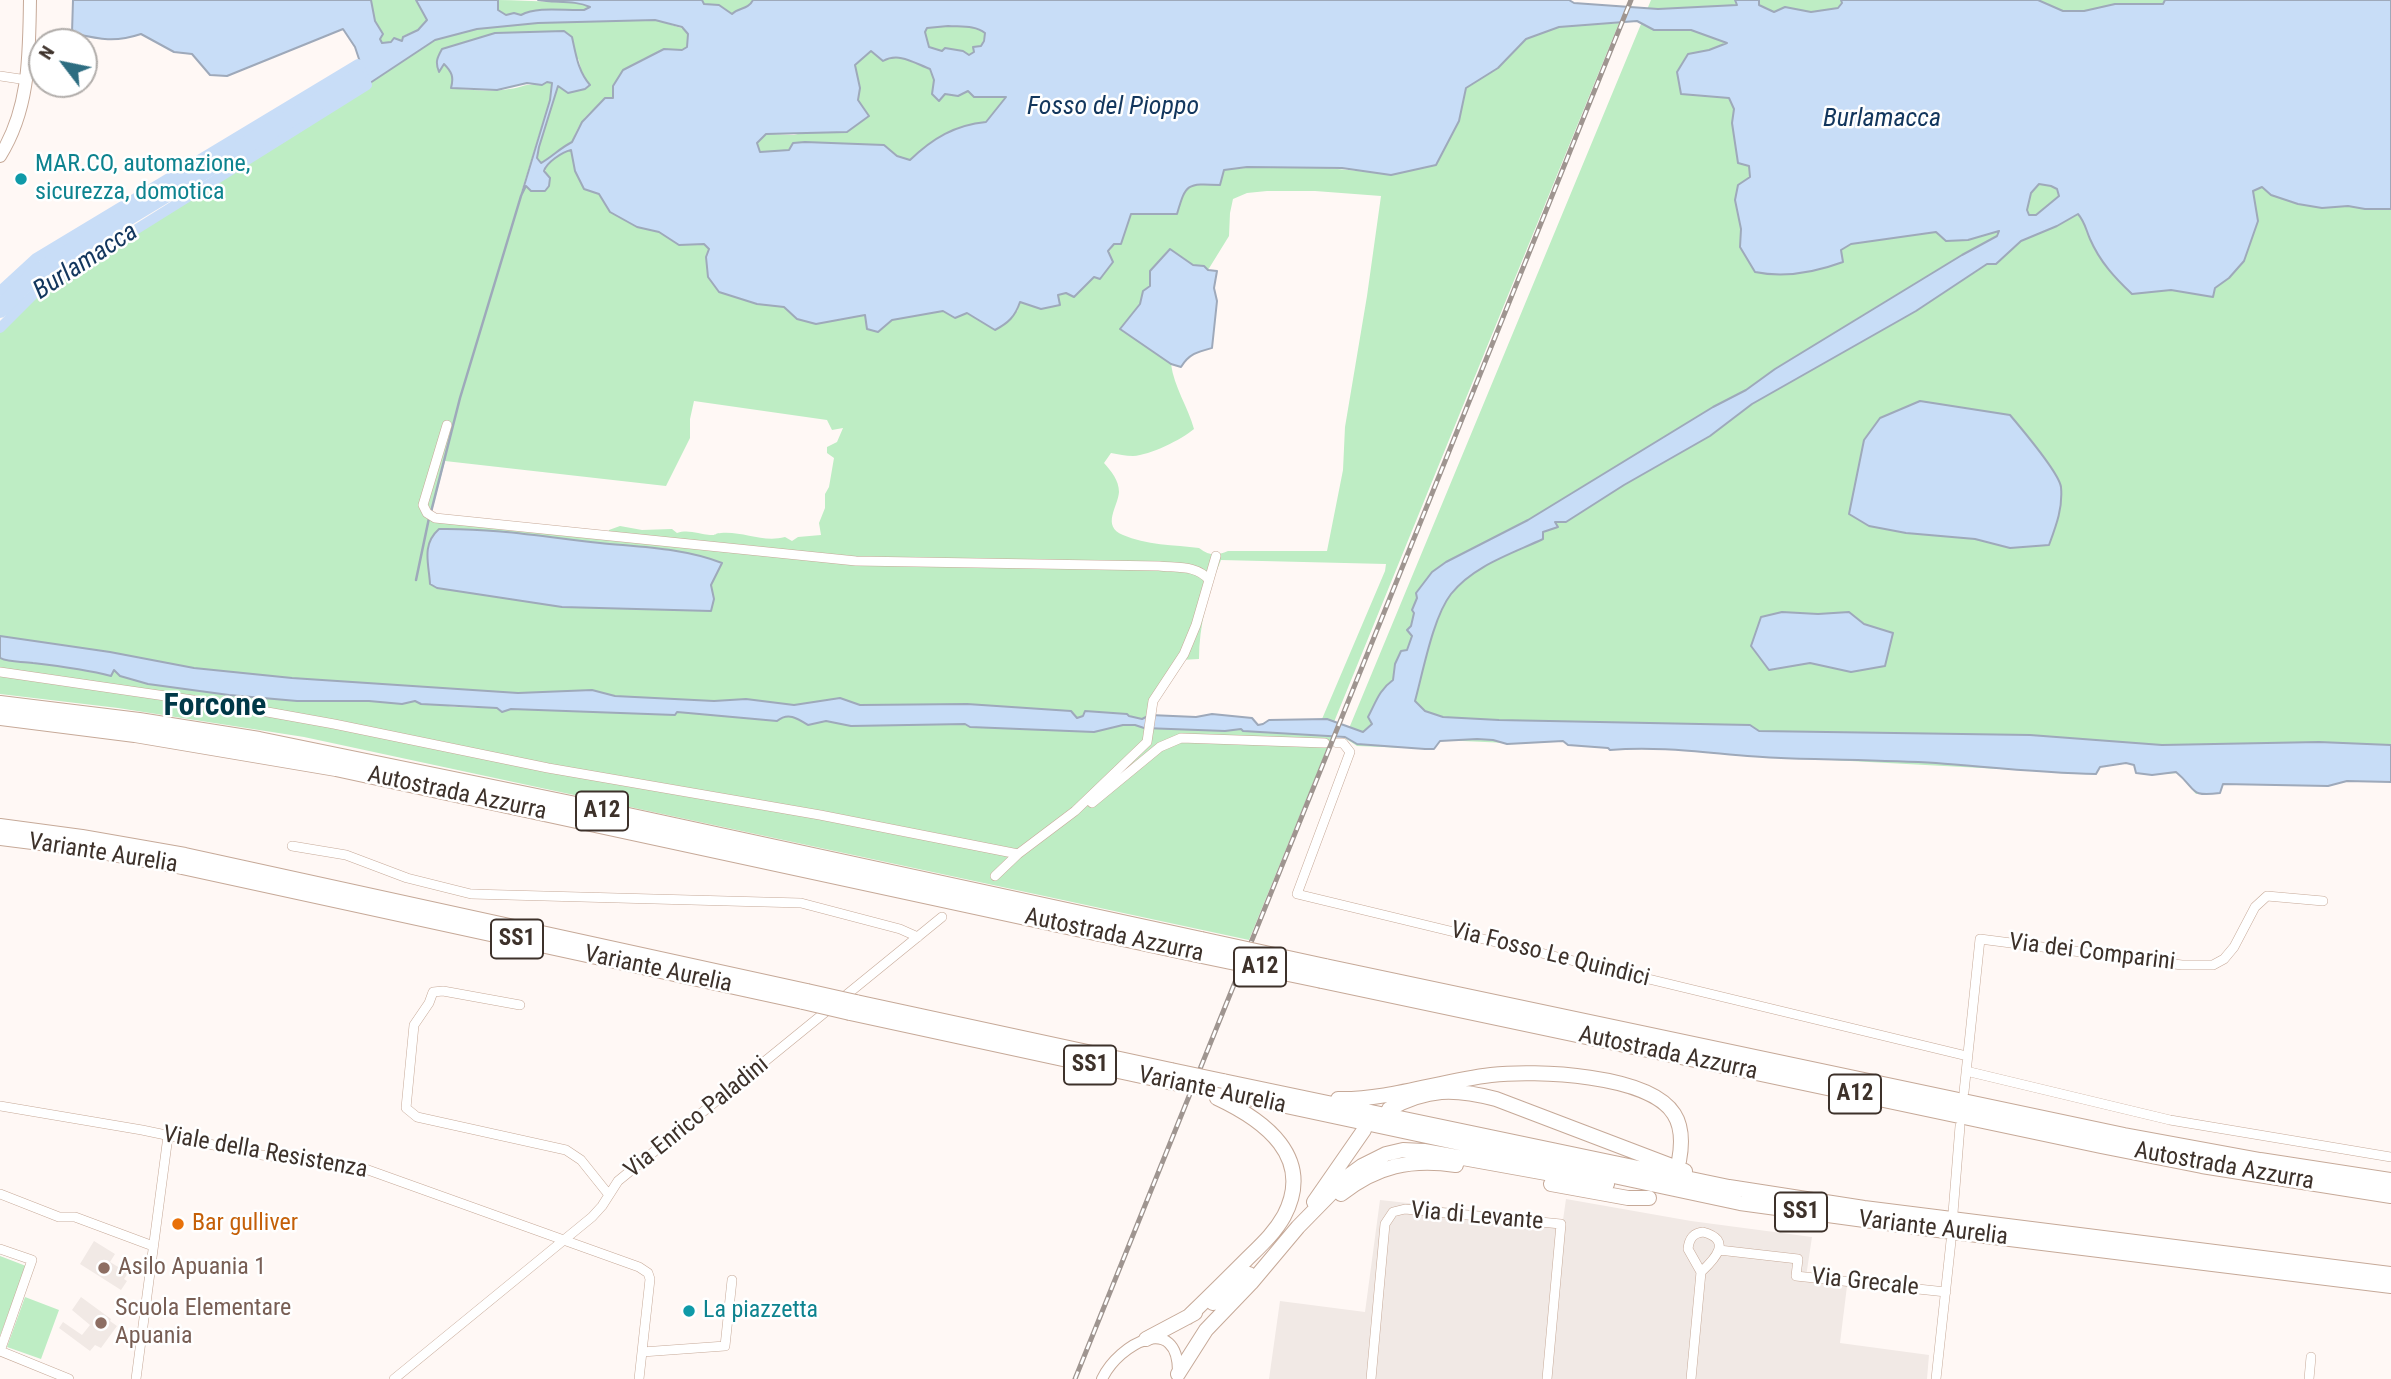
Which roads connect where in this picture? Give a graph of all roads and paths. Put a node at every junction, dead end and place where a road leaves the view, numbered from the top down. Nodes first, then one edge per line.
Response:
1 (30, 0) edge
2 (0, 76) edge
3 (27, 80) junction
4 (0, 156) edge
5 (447, 425) dead end
6 (1216, 556) dead end
7 (1209, 580) junction
8 (0, 672) edge
9 (0, 704) edge
10 (0, 718) edge
11 (1325, 743) dead end
12 (1337, 743) dead end
13 (1062, 821) junction
14 (0, 826) edge
15 (0, 838) edge
16 (292, 846) dead end
17 (1018, 854) junction
18 (183, 861) junction
19 (995, 876) dead end
20 (2323, 901) dead end
21 (943, 918) dead end
22 (918, 937) junction
23 (1199, 947) junction
24 (1324, 974) junction
25 (520, 1005) dead end
26 (1966, 1056) junction
27 (1966, 1071) junction
28 (1170, 1076) junction
29 (1220, 1090) junction
30 (1964, 1092) dead end
31 (1286, 1094) junction
32 (0, 1106) edge
33 (1389, 1109) dead end
34 (1961, 1126) dead end
35 (1363, 1130) dead end
36 (167, 1136) junction
37 (2391, 1157) edge
38 (1679, 1161) dead end
39 (2391, 1181) edge
40 (1729, 1187) junction
41 (0, 1194) edge
42 (609, 1195) junction
43 (2391, 1195) edge
44 (1649, 1198) dead end
45 (1740, 1203) junction
46 (1953, 1213) dead end
47 (1298, 1227) junction
48 (564, 1240) junction
49 (1951, 1241) dead end
50 (153, 1247) junction
51 (1279, 1248) junction
52 (0, 1249) edge
53 (1719, 1250) junction
54 (1701, 1272) junction
55 (2391, 1274) edge
56 (732, 1280) dead end
57 (2391, 1286) edge
58 (1945, 1292) junction
59 (1188, 1317) junction
60 (1146, 1339) junction
61 (0, 1351) edge
62 (642, 1352) junction
63 (2311, 1357) dead end
64 (1177, 1376) edge
65 (69, 1379) edge
66 (136, 1379) edge
67 (394, 1379) edge
68 (639, 1379) edge
69 (1102, 1379) edge
70 (1371, 1379) edge
71 (1547, 1379) edge
72 (1691, 1379) edge
73 (1936, 1379) edge
74 (2309, 1379) edge

1 - 3 main road
2 - 3 street
3 - 4 main road
5 - 7 street
6 - 7 street
7 - 13 street
8 - 17 street
9 - 23 highway, Autostrada Azzurra / A12
10 - 23 highway, Autostrada Azzurra / A12
11 - 13 street
12 - 26 street, Via Fosso Le Quindici
13 - 17 street
14 - 18 highway, Variante Aurelia / SS1
15 - 18 highway, Variante Aurelia / SS1
16 - 22 street
17 - 19 street
18 - 28 highway, Variante Aurelia / SS1, bridge
20 - 26 street, Via dei Comparini
21 - 22 street, Via Enrico Paladini
22 - 42 street, Via Enrico Paladini
23 - 24 highway, Autostrada Azzurra / A12, bridge
24 - 39 highway, Autostrada Azzurra / A12
24 - 43 highway, Autostrada Azzurra / A12
25 - 42 street
26 - 27 street, Via dei Comparini
27 - 30 street, Via dei Comparini
27 - 37 street
28 - 29 highway, Variante Aurelia / SS1, bridge
28 - 29 highway, Variante Aurelia / SS1, bridge
29 - 31 highway, Variante Aurelia / SS1
29 - 45 highway, Variante Aurelia / SS1
29 - 59 highway
31 - 38 highway
31 - 40 highway, Variante Aurelia / SS1
32 - 36 street, Viale della Resistenza
33 - 40 highway
34 - 46 street
35 - 47 highway
36 - 48 street, Viale della Resistenza
36 - 50 street
40 - 55 highway, Variante Aurelia / SS1
41 - 50 street
42 - 48 street, Via Enrico Paladini
44 - 47 highway
45 - 47 highway
45 - 57 highway, Variante Aurelia / SS1
47 - 51 highway
48 - 62 street
48 - 67 street, Via Enrico Paladini
49 - 58 street
50 - 66 street
51 - 59 highway
51 - 64 highway
52 - 61 street
53 - 54 street
53 - 54 street
53 - 58 street, Via Grecale
54 - 72 street
56 - 62 street
58 - 73 street
59 - 60 highway
60 - 64 street
60 - 69 street
61 - 65 street
62 - 68 street
63 - 74 street
70 - 71 street, Via di Levante

